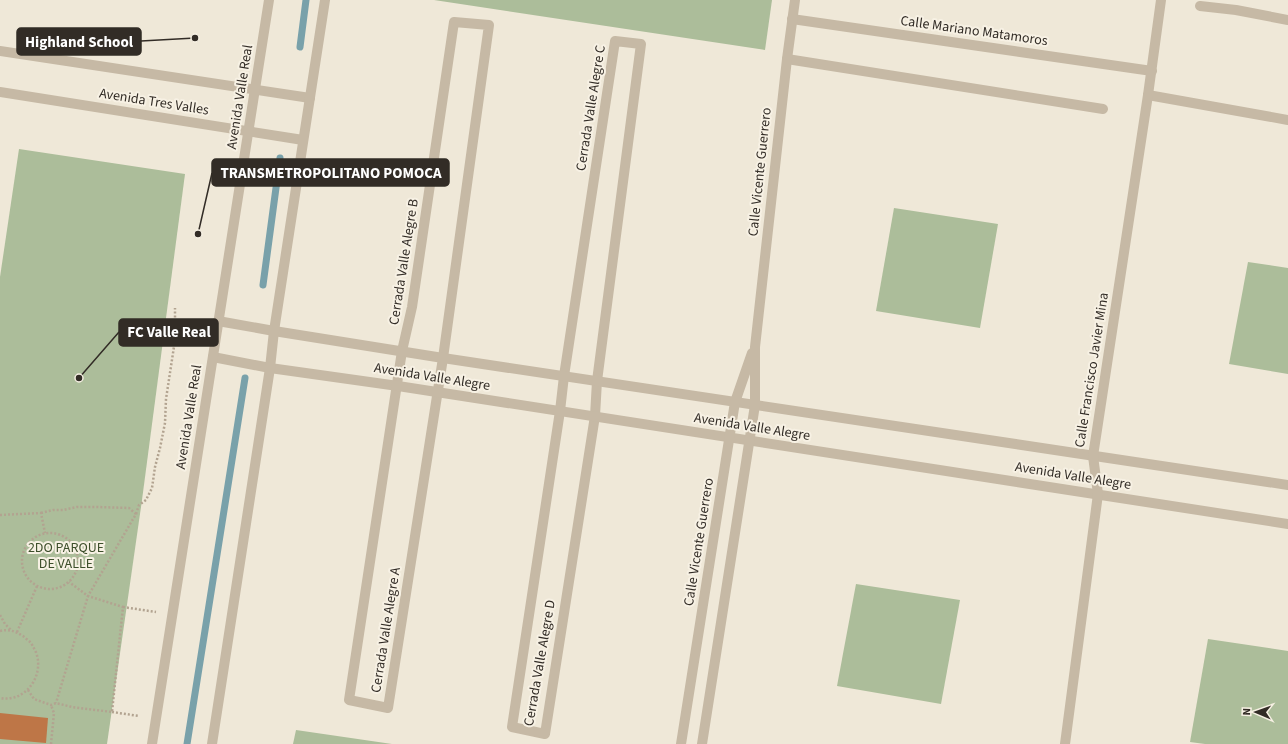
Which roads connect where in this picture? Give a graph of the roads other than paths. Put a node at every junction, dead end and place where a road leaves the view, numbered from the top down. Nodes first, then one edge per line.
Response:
1 (269, 0) edge
2 (324, 0) edge
3 (795, 0) edge
4 (1161, 0) edge
5 (1237, 5) edge
6 (1200, 6) dead end
7 (792, 19) junction
8 (1288, 20) edge
9 (0, 51) edge
10 (787, 59) junction
11 (1152, 71) junction
12 (255, 91) junction
13 (0, 92) edge
14 (1148, 95) junction
15 (310, 98) junction
16 (1103, 109) dead end
17 (1288, 120) edge
18 (248, 131) junction
19 (303, 140) junction
20 (218, 322) junction
21 (274, 332) junction
22 (755, 347) junction
23 (402, 351) junction
24 (213, 357) junction
25 (443, 358) junction
26 (270, 368) junction
27 (564, 376) junction
28 (597, 381) junction
29 (398, 386) junction
30 (437, 392) junction
31 (735, 402) junction
32 (755, 405) junction
33 (560, 411) junction
34 (595, 416) junction
35 (730, 437) junction
36 (750, 440) junction
37 (1093, 456) junction
38 (1288, 485) edge
39 (1098, 494) junction
40 (1288, 524) edge
41 (152, 744) edge
42 (212, 744) edge
43 (680, 744) edge
44 (702, 744) edge
45 (1065, 744) edge

1 - 12 street, Avenida Valle Real
2 - 15 street
3 - 7 street, Calle Vicente Guerrero
4 - 11 street, Calle Francisco Javier Mina
5 - 6 street
5 - 8 street
7 - 10 street, Calle Vicente Guerrero
7 - 11 street, Calle Mariano Matamoros
9 - 12 street, Avenida Tres Valles
10 - 16 street
10 - 22 street, Calle Vicente Guerrero
11 - 14 street, Calle Francisco Javier Mina
12 - 15 street, Avenida Tres Valles
12 - 18 street, Avenida Valle Real
13 - 18 street, Avenida Tres Valles
14 - 17 street
14 - 37 street, Calle Francisco Javier Mina
15 - 19 street
18 - 19 street, Avenida Tres Valles
18 - 20 street, Avenida Valle Real
19 - 21 street
20 - 21 street, Avenida Valle Alegre
20 - 24 street, Avenida Valle Real
21 - 23 street, Avenida Valle Alegre
21 - 26 street
22 - 31 street, Calle Vicente Guerrero
22 - 32 street, Calle Vicente Guerrero
23 - 25 street, Avenida Valle Alegre
23 - 25 street, Cerrada Valle Alegre B
23 - 29 street, Cerrada Valle Alegre B
24 - 26 street, Avenida Valle Alegre
24 - 41 street, Avenida Valle Real
25 - 27 street, Avenida Valle Alegre
25 - 30 street, Cerrada Valle Alegre B
26 - 29 street, Avenida Valle Alegre
26 - 42 street
27 - 28 street, Avenida Valle Alegre
27 - 28 street, Cerrada Valle Alegre C
27 - 33 street, Cerrada Valle Alegre C
28 - 31 street, Avenida Valle Alegre
28 - 34 street, Cerrada Valle Alegre C
29 - 30 street, Avenida Valle Alegre
29 - 30 street, Cerrada Valle Alegre A
30 - 33 street, Avenida Valle Alegre
31 - 32 street, Avenida Valle Alegre
31 - 35 street, Calle Vicente Guerrero
32 - 36 street, Calle Vicente Guerrero
32 - 37 street, Avenida Valle Alegre
33 - 34 street, Avenida Valle Alegre
33 - 34 street, Cerrada Valle Alegre D
34 - 35 street, Avenida Valle Alegre
35 - 36 street, Avenida Valle Alegre
35 - 43 street, Calle Vicente Guerrero
36 - 39 street, Avenida Valle Alegre
36 - 44 street, Calle Vicente Guerrero
37 - 38 street, Avenida Valle Alegre
37 - 39 street, Calle Francisco Javier Mina
39 - 40 street, Avenida Valle Alegre
39 - 45 street, Calle Francisco Javier Mina

